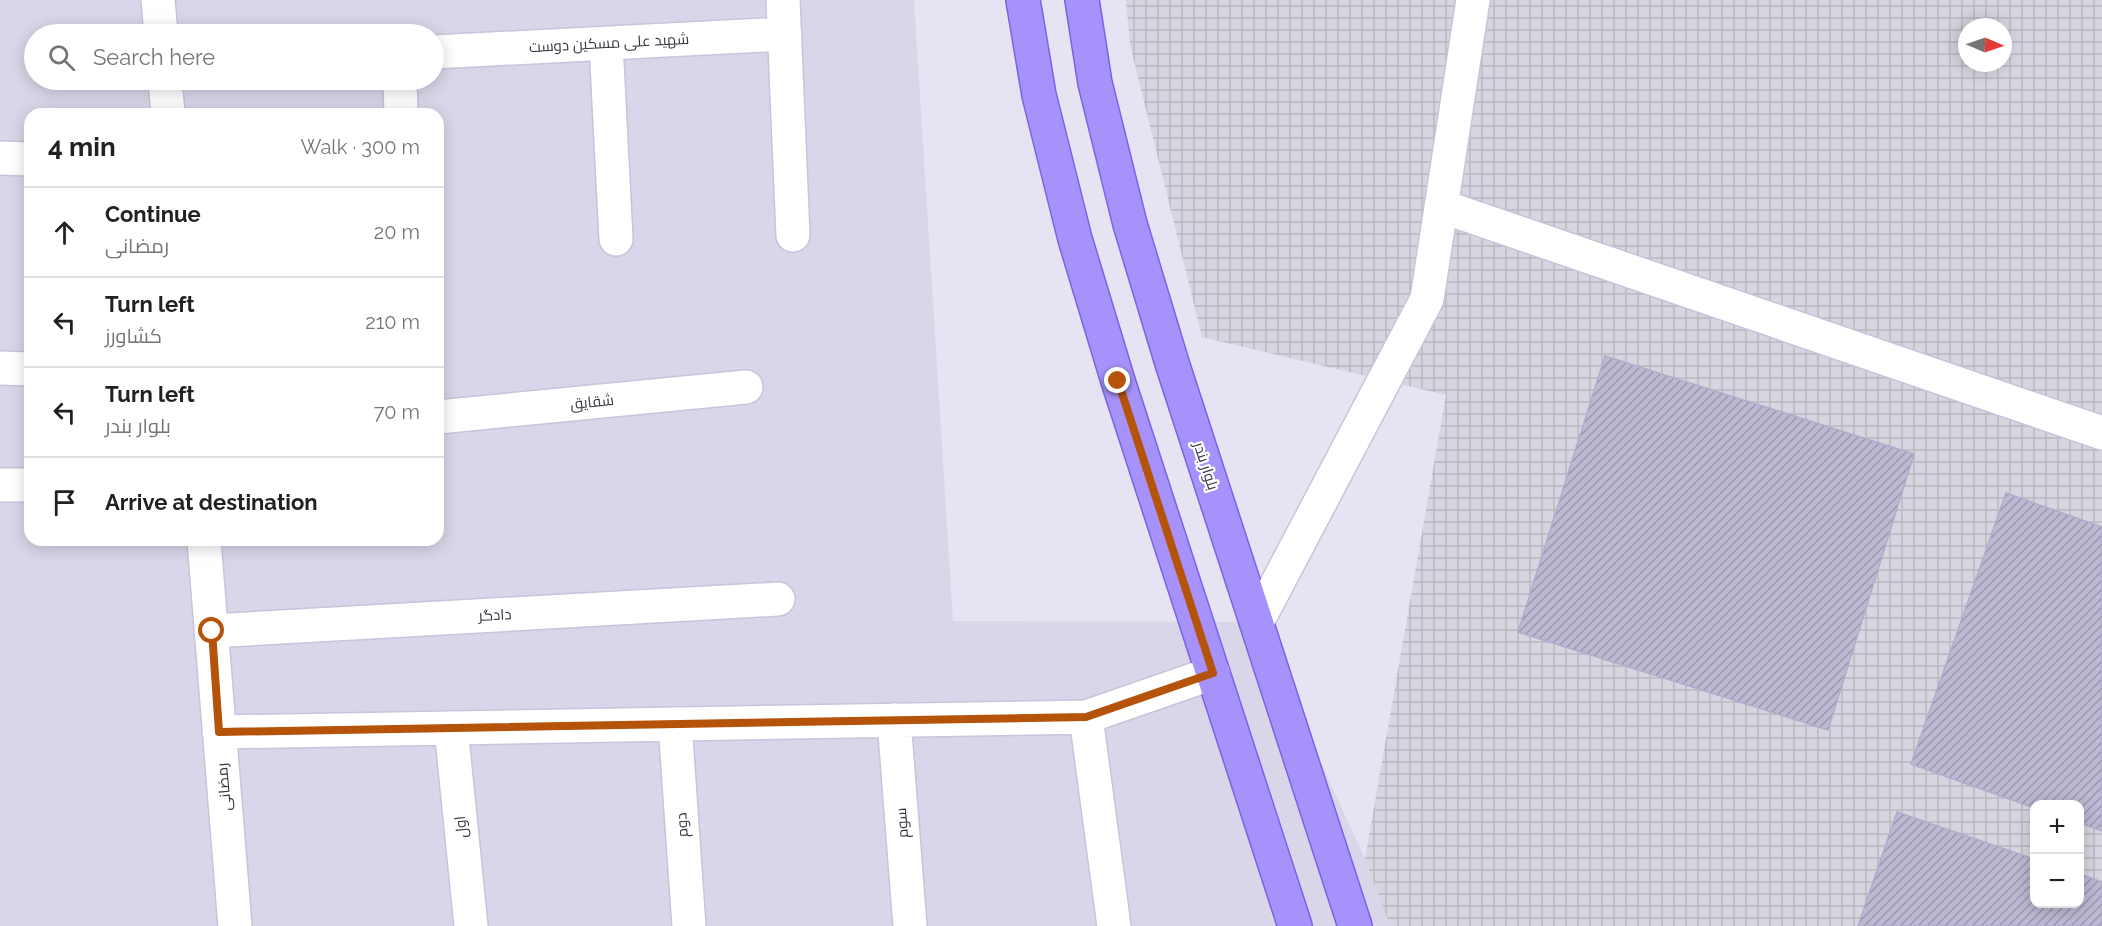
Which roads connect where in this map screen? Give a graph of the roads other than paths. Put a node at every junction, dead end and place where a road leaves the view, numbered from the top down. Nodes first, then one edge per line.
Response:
1 (159, 0) edge
2 (783, 0) edge
3 (1023, 0) edge
4 (1082, 0) edge
5 (1473, 0) edge
6 (160, 24) edge
7 (785, 34) junction
8 (606, 43) junction
9 (444, 51) edge
10 (166, 90) edge
11 (400, 90) edge
12 (167, 108) edge
13 (401, 108) edge
14 (0, 158) edge
15 (24, 159) edge
16 (1441, 206) junction
17 (793, 235) dead end
18 (616, 239) dead end
19 (0, 368) edge
20 (24, 369) edge
21 (746, 387) dead end
22 (444, 416) edge
23 (2102, 433) edge
24 (0, 485) edge
25 (24, 485) edge
26 (205, 546) edge
27 (778, 599) dead end
28 (1257, 622) junction
29 (212, 631) junction
30 (1213, 673) junction
31 (1086, 717) junction
32 (894, 720) junction
33 (675, 724) junction
34 (451, 728) junction
35 (219, 732) junction
36 (235, 926) edge
37 (471, 926) edge
38 (689, 926) edge
39 (910, 926) edge
40 (1114, 926) edge
41 (1295, 926) edge
42 (1355, 926) edge

1 - 6 street
2 - 7 street
3 - 30 main road
4 - 28 main road, بلوار بندر
5 - 16 street
7 - 8 street, شهید علی مسکین دوست
7 - 17 street
8 - 9 street, شهید علی مسکین دوست
8 - 18 street
10 - 12 street
11 - 13 street
14 - 15 street
16 - 23 street
16 - 28 street
19 - 20 street
21 - 22 street, شقایق
24 - 25 street
26 - 29 street, رمضانی
27 - 29 street, دادگر
28 - 42 main road, بلوار بندر
29 - 35 street, رمضانی
30 - 31 street
30 - 41 main road
31 - 32 street
31 - 40 street
32 - 33 street
32 - 39 street, سوم
33 - 34 street
33 - 38 street, دوم
34 - 35 street
34 - 37 street, اول
35 - 36 street, رمضانی

